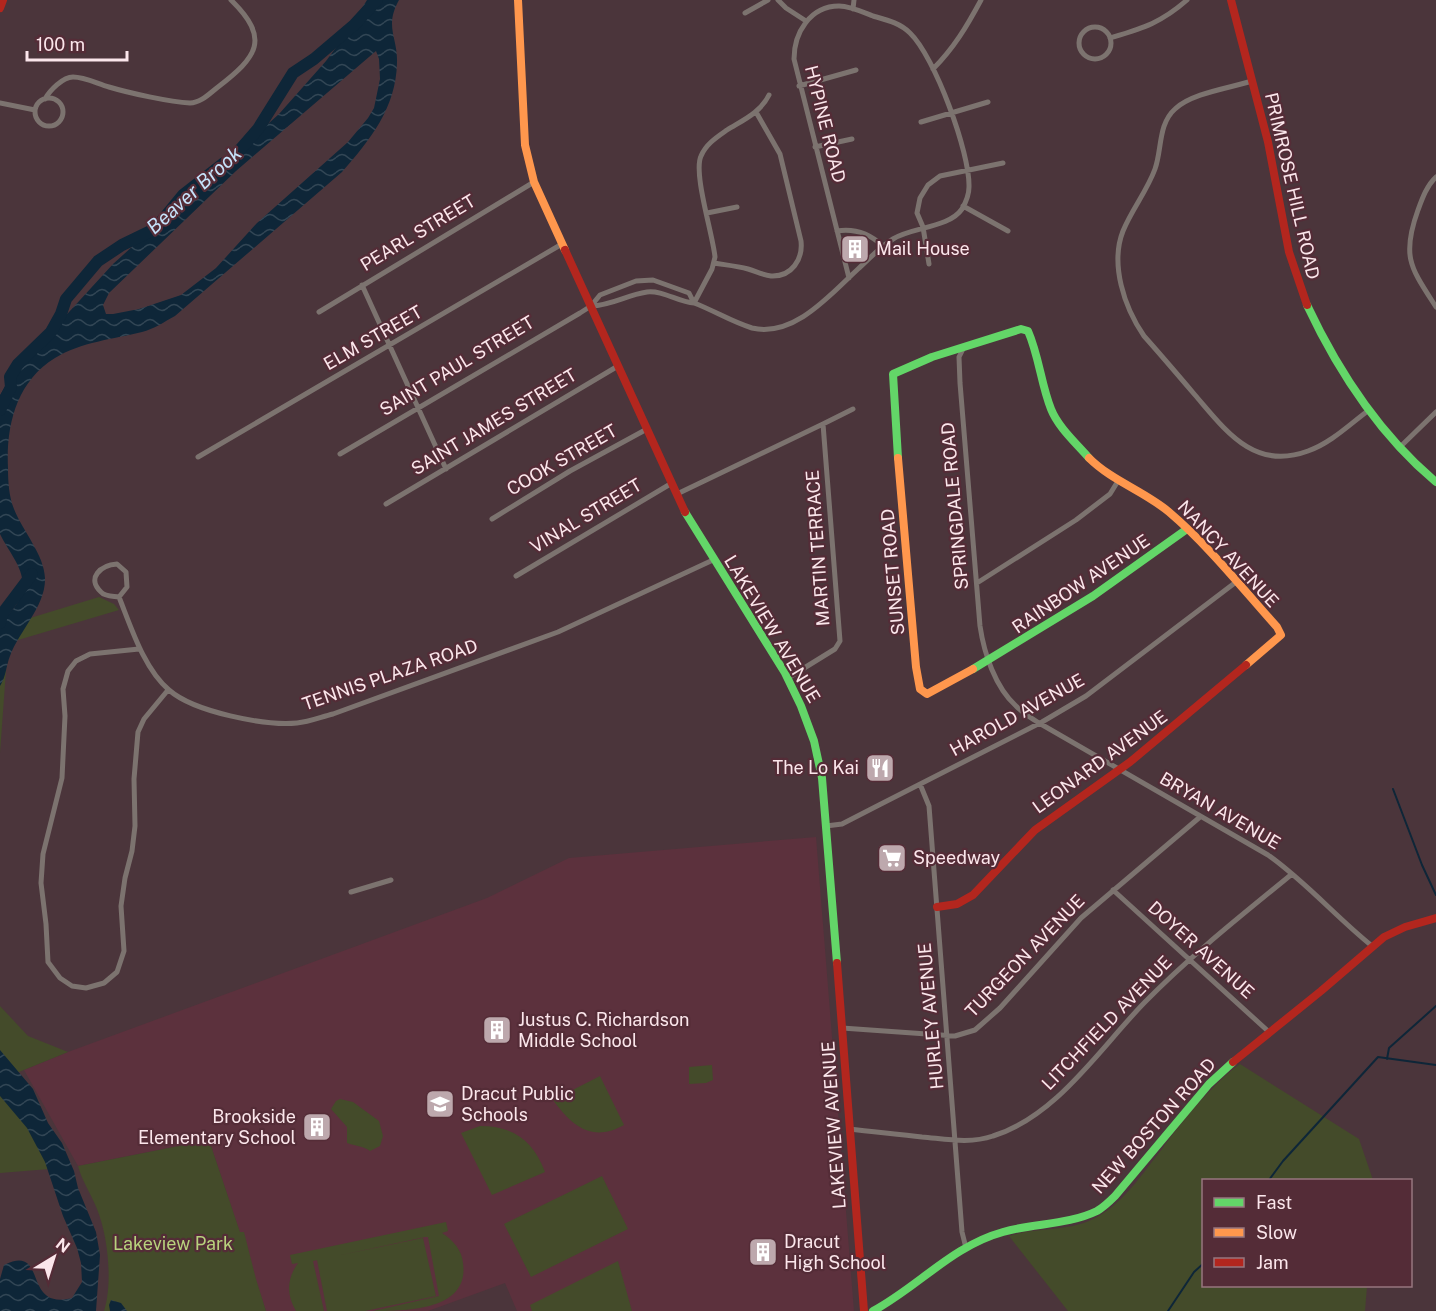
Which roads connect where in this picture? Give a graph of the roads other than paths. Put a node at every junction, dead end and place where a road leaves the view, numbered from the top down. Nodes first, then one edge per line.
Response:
1 (3, 0) edge
2 (231, 0) edge
3 (518, 0) edge
4 (768, 0) edge
5 (778, 0) edge
6 (854, 0) edge
7 (981, 0) edge
8 (1187, 0) edge
9 (1231, 0) edge
10 (0, 8) edge
11 (853, 9) junction
12 (745, 13) dead end
13 (806, 21) junction
14 (1110, 38) junction
15 (933, 69) junction
16 (856, 70) dead end
17 (1252, 81) junction
18 (799, 86) junction
19 (769, 95) dead end
20 (45, 99) junction
21 (988, 102) dead end
22 (0, 103) edge
23 (35, 110) junction
24 (756, 112) junction
25 (952, 113) junction
26 (921, 122) dead end
27 (852, 139) dead end
28 (815, 147) junction
29 (1003, 163) dead end
30 (967, 171) junction
31 (1436, 177) edge
32 (534, 182) junction
33 (963, 206) junction
34 (737, 207) dead end
35 (707, 213) junction
36 (923, 227) junction
37 (837, 231) junction
38 (1008, 231) dead end
39 (562, 244) junction
40 (884, 246) junction
41 (714, 263) junction
42 (929, 264) dead end
43 (849, 278) junction
44 (362, 285) junction
45 (694, 303) junction
46 (591, 306) junction
47 (1436, 308) edge
48 (319, 312) dead end
49 (389, 346) junction
50 (964, 347) junction
51 (618, 366) junction
52 (418, 407) junction
53 (853, 410) dead end
54 (1369, 410) junction
55 (1436, 412) edge
56 (823, 424) junction
57 (647, 429) junction
58 (1400, 447) junction
59 (340, 454) dead end
60 (198, 457) dead end
61 (446, 469) junction
62 (1118, 481) junction
63 (1436, 482) edge
64 (672, 483) junction
65 (677, 494) junction
66 (386, 504) dead end
67 (492, 519) dead end
68 (1187, 529) junction
69 (713, 560) junction
70 (516, 576) dead end
71 (1236, 582) junction
72 (976, 583) junction
73 (120, 597) junction
74 (1281, 635) joint
75 (139, 648) junction
76 (988, 662) junction
77 (788, 678) junction
78 (168, 690) junction
79 (1039, 723) junction
80 (1119, 770) junction
81 (920, 784) junction
82 (1200, 818) junction
83 (826, 826) junction
84 (1292, 874) junction
85 (391, 880) dead end
86 (1113, 890) junction
87 (351, 892) dead end
88 (937, 907) junction
89 (1436, 918) edge
90 (1372, 946) junction
91 (1190, 960) junction
92 (842, 1028) junction
93 (1269, 1032) junction
94 (948, 1036) junction
95 (849, 1129) junction
96 (956, 1140) junction
97 (966, 1248) junction
98 (864, 1311) edge
99 (873, 1311) edge

1 - 10 street
2 - 20 street
3 - 32 street, LAKEVIEW AVENUE
4 - 12 street
5 - 13 street
6 - 11 street
7 - 15 street
8 - 14 street
9 - 17 street, PRIMROSE HILL ROAD
11 - 13 street
11 - 15 street
13 - 18 street, HYPINE ROAD
14 - 14 street
15 - 25 street
16 - 18 street
17 - 54 street, PRIMROSE HILL ROAD
17 - 54 street
18 - 28 street, HYPINE ROAD
19 - 24 street
20 - 23 street
20 - 23 street
21 - 25 street
22 - 23 street
24 - 35 street
24 - 41 street
25 - 26 street
25 - 30 street
27 - 28 street
28 - 37 street, HYPINE ROAD
29 - 30 street
30 - 33 street
30 - 36 street
31 - 47 street
32 - 39 street, LAKEVIEW AVENUE
32 - 44 street, PEARL STREET
33 - 36 street
33 - 38 street
34 - 35 street
35 - 41 street
36 - 40 street
36 - 42 street
37 - 40 street
37 - 43 street, HYPINE ROAD
39 - 46 street, LAKEVIEW AVENUE
39 - 49 street, ELM STREET
40 - 43 street
41 - 45 street
43 - 45 street
44 - 48 street, PEARL STREET
44 - 49 street
45 - 46 street
45 - 46 street
46 - 51 street, LAKEVIEW AVENUE
46 - 52 street, SAINT PAUL STREET
49 - 52 street
49 - 60 street, ELM STREET
50 - 62 street, NANCY AVENUE
50 - 72 street, SPRINGDALE ROAD
50 - 76 street, SUNSET ROAD
51 - 57 street, LAKEVIEW AVENUE
51 - 61 street, SAINT JAMES STREET
52 - 59 street, SAINT PAUL STREET
52 - 61 street
53 - 56 street
54 - 58 street, PRIMROSE HILL ROAD
55 - 58 street
56 - 65 street
56 - 77 street, MARTIN TERRACE
57 - 64 street, LAKEVIEW AVENUE
57 - 67 street, COOK STREET
58 - 63 street, PRIMROSE HILL ROAD
61 - 66 street, SAINT JAMES STREET
62 - 68 street, NANCY AVENUE
62 - 72 street
64 - 65 street, LAKEVIEW AVENUE
64 - 70 street, VINAL STREET
65 - 69 street, LAKEVIEW AVENUE
68 - 71 street, NANCY AVENUE
68 - 76 street, RAINBOW AVENUE
69 - 77 street, LAKEVIEW AVENUE
69 - 78 street, TENNIS PLAZA ROAD
71 - 74 street, NANCY AVENUE
71 - 79 street, HAROLD AVENUE
72 - 76 street, SPRINGDALE ROAD
73 - 73 street, TENNIS PLAZA ROAD
73 - 75 street, TENNIS PLAZA ROAD
74 - 80 street, LEONARD AVENUE
75 - 78 street, TENNIS PLAZA ROAD
75 - 78 street
76 - 79 street, SPRINGDALE ROAD
77 - 83 street, LAKEVIEW AVENUE
79 - 80 street, BRYAN AVENUE
79 - 81 street, HAROLD AVENUE
80 - 82 street, BRYAN AVENUE
80 - 88 street, LEONARD AVENUE
81 - 83 street, HAROLD AVENUE
81 - 88 street, HURLEY AVENUE
82 - 84 street, BRYAN AVENUE
82 - 86 street, TURGEON AVENUE
83 - 92 street, LAKEVIEW AVENUE
84 - 90 street, BRYAN AVENUE
84 - 91 street, LITCHFIELD AVENUE
85 - 87 street
86 - 91 street, DOYER AVENUE
86 - 94 street, TURGEON AVENUE
88 - 94 street, HURLEY AVENUE
89 - 90 street, NEW BOSTON ROAD
90 - 93 street, NEW BOSTON ROAD
91 - 93 street, DOYER AVENUE
91 - 96 street, LITCHFIELD AVENUE
92 - 94 street, TURGEON AVENUE
92 - 95 street, LAKEVIEW AVENUE
93 - 97 street, NEW BOSTON ROAD
94 - 96 street, HURLEY AVENUE
95 - 96 street, LITCHFIELD AVENUE
95 - 98 street, LAKEVIEW AVENUE
96 - 97 street, HURLEY AVENUE
97 - 99 street, NEW BOSTON ROAD

